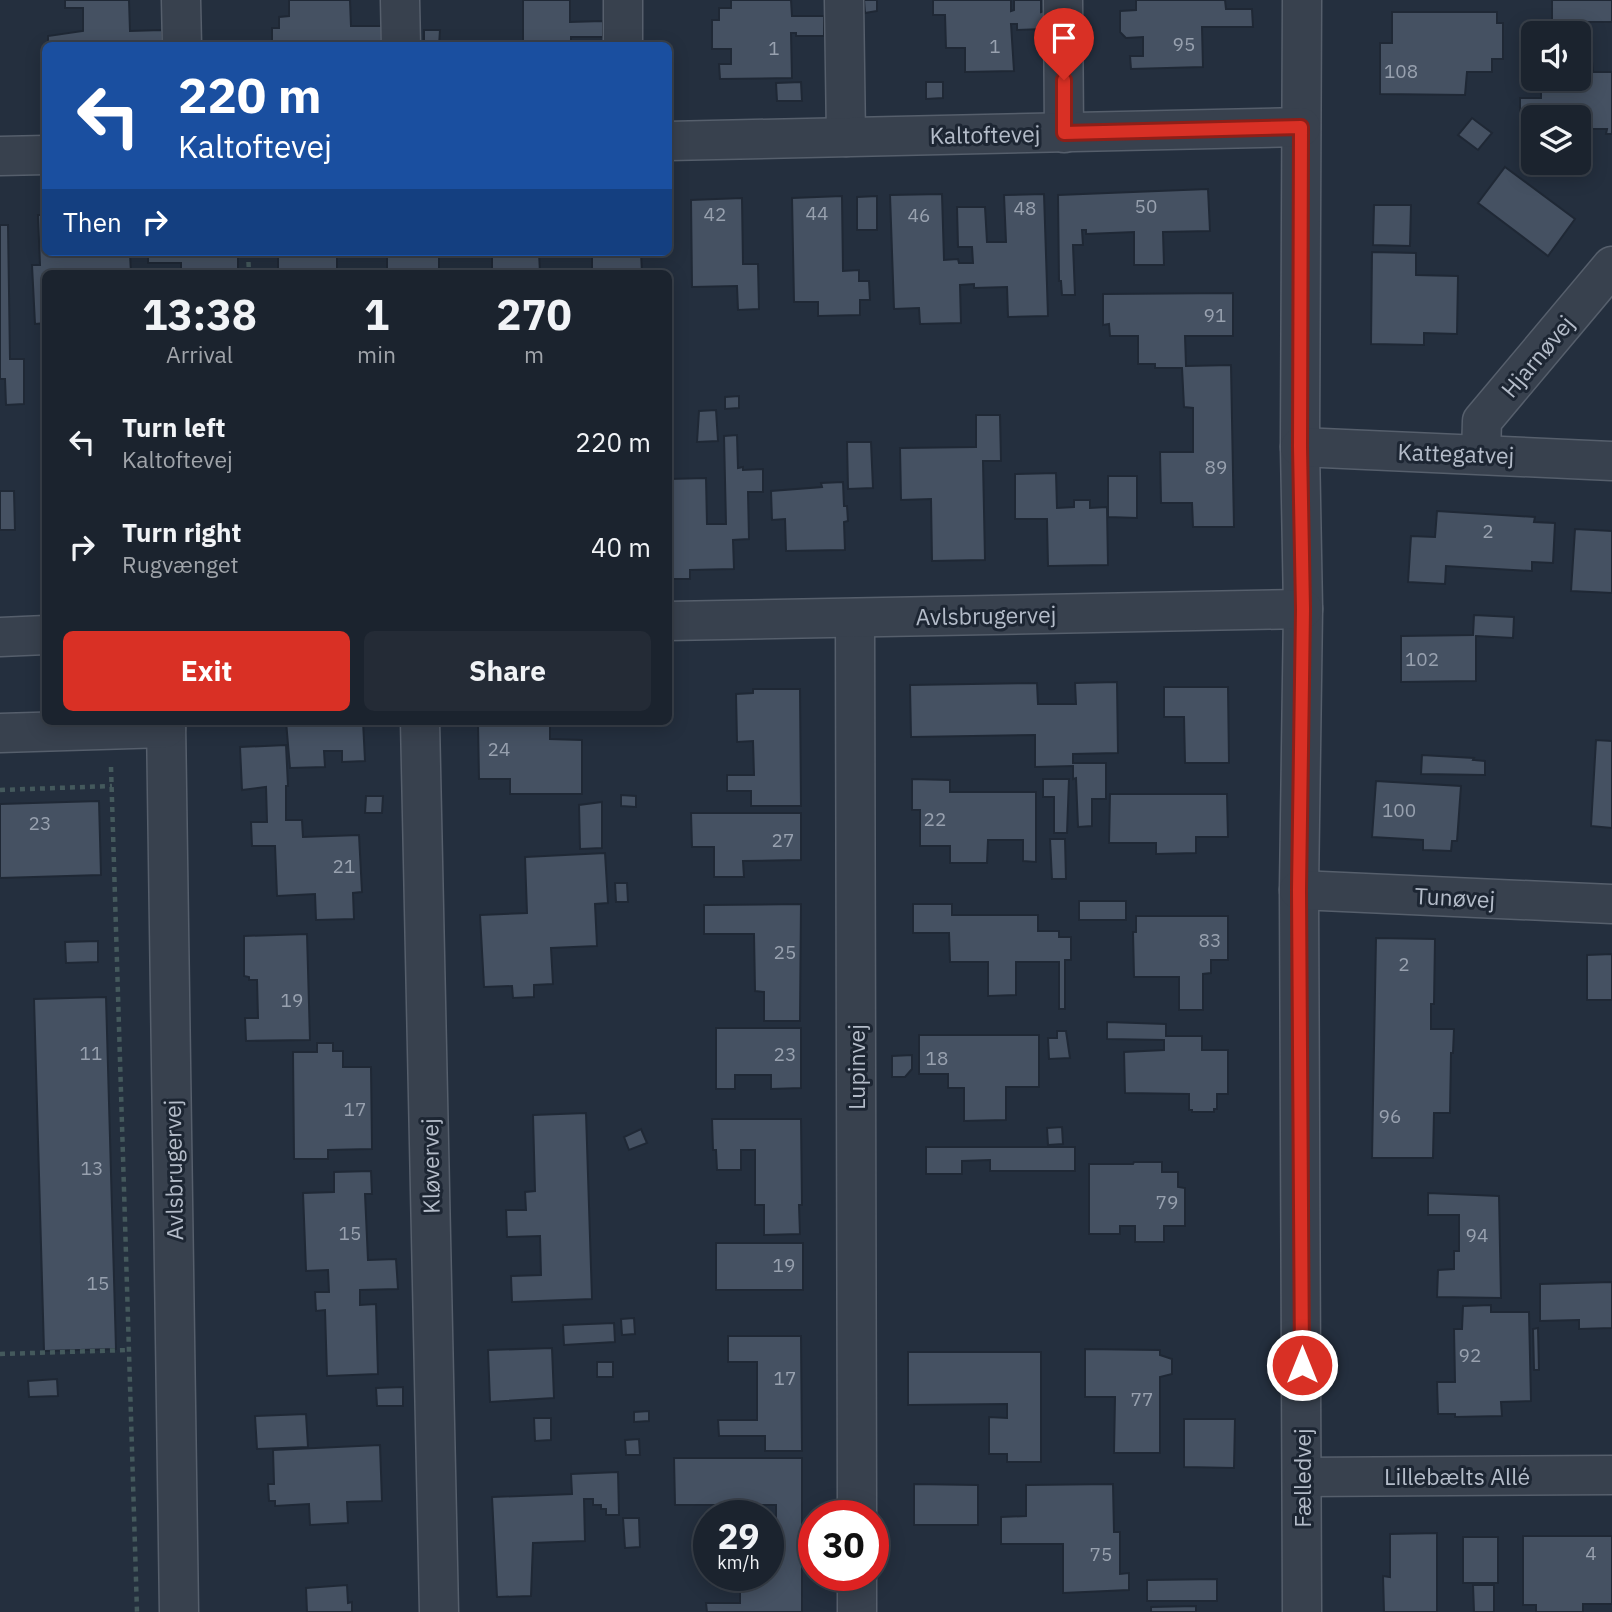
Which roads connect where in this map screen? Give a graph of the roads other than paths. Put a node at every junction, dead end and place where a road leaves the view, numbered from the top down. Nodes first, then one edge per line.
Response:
1 (181, 0) edge
2 (400, 0) edge
3 (622, 0) edge
4 (844, 0) edge
5 (1063, 0) edge
6 (1302, 0) edge
7 (182, 42) edge
8 (401, 42) edge
9 (623, 42) edge
10 (1301, 127) junction
11 (1064, 133) junction
12 (846, 137) junction
13 (672, 141) edge
14 (42, 155) edge
15 (0, 156) edge
16 (1612, 266) edge
17 (1300, 447) junction
18 (1481, 454) junction
19 (1612, 461) edge
20 (1303, 609) junction
21 (855, 618) junction
22 (672, 621) edge
23 (42, 635) edge
24 (0, 637) edge
25 (166, 725) edge
26 (420, 725) edge
27 (0, 733) edge
28 (1299, 890) junction
29 (1612, 904) edge
30 (1612, 1475) edge
31 (1303, 1477) junction
32 (857, 1500) edge
33 (857, 1591) edge
34 (179, 1612) edge
35 (439, 1612) edge
36 (857, 1612) edge
37 (1302, 1612) edge

1 - 7 street
2 - 8 street
3 - 9 street
4 - 12 street
5 - 11 street
6 - 10 street, Fælledvej
10 - 11 street, Kaltoftevej
10 - 17 street, Fælledvej
11 - 12 street, Kaltoftevej
12 - 13 street, Kaltoftevej
14 - 15 street
16 - 18 street, Hjarnøvej
17 - 18 street, Kattegatvej
17 - 20 street, Fælledvej
18 - 19 street, Kattegatvej
20 - 21 street, Avlsbrugervej
20 - 28 street, Fælledvej
21 - 22 street, Avlsbrugervej
21 - 32 street, Lupinvej
23 - 24 street
25 - 27 street, Avlsbrugervej
25 - 34 street, Avlsbrugervej
26 - 35 street, Kløvervej
28 - 29 street, Tunøvej
28 - 31 street, Fælledvej
30 - 31 street, Lillebælts Allé
31 - 37 street, Fælledvej
33 - 36 street

